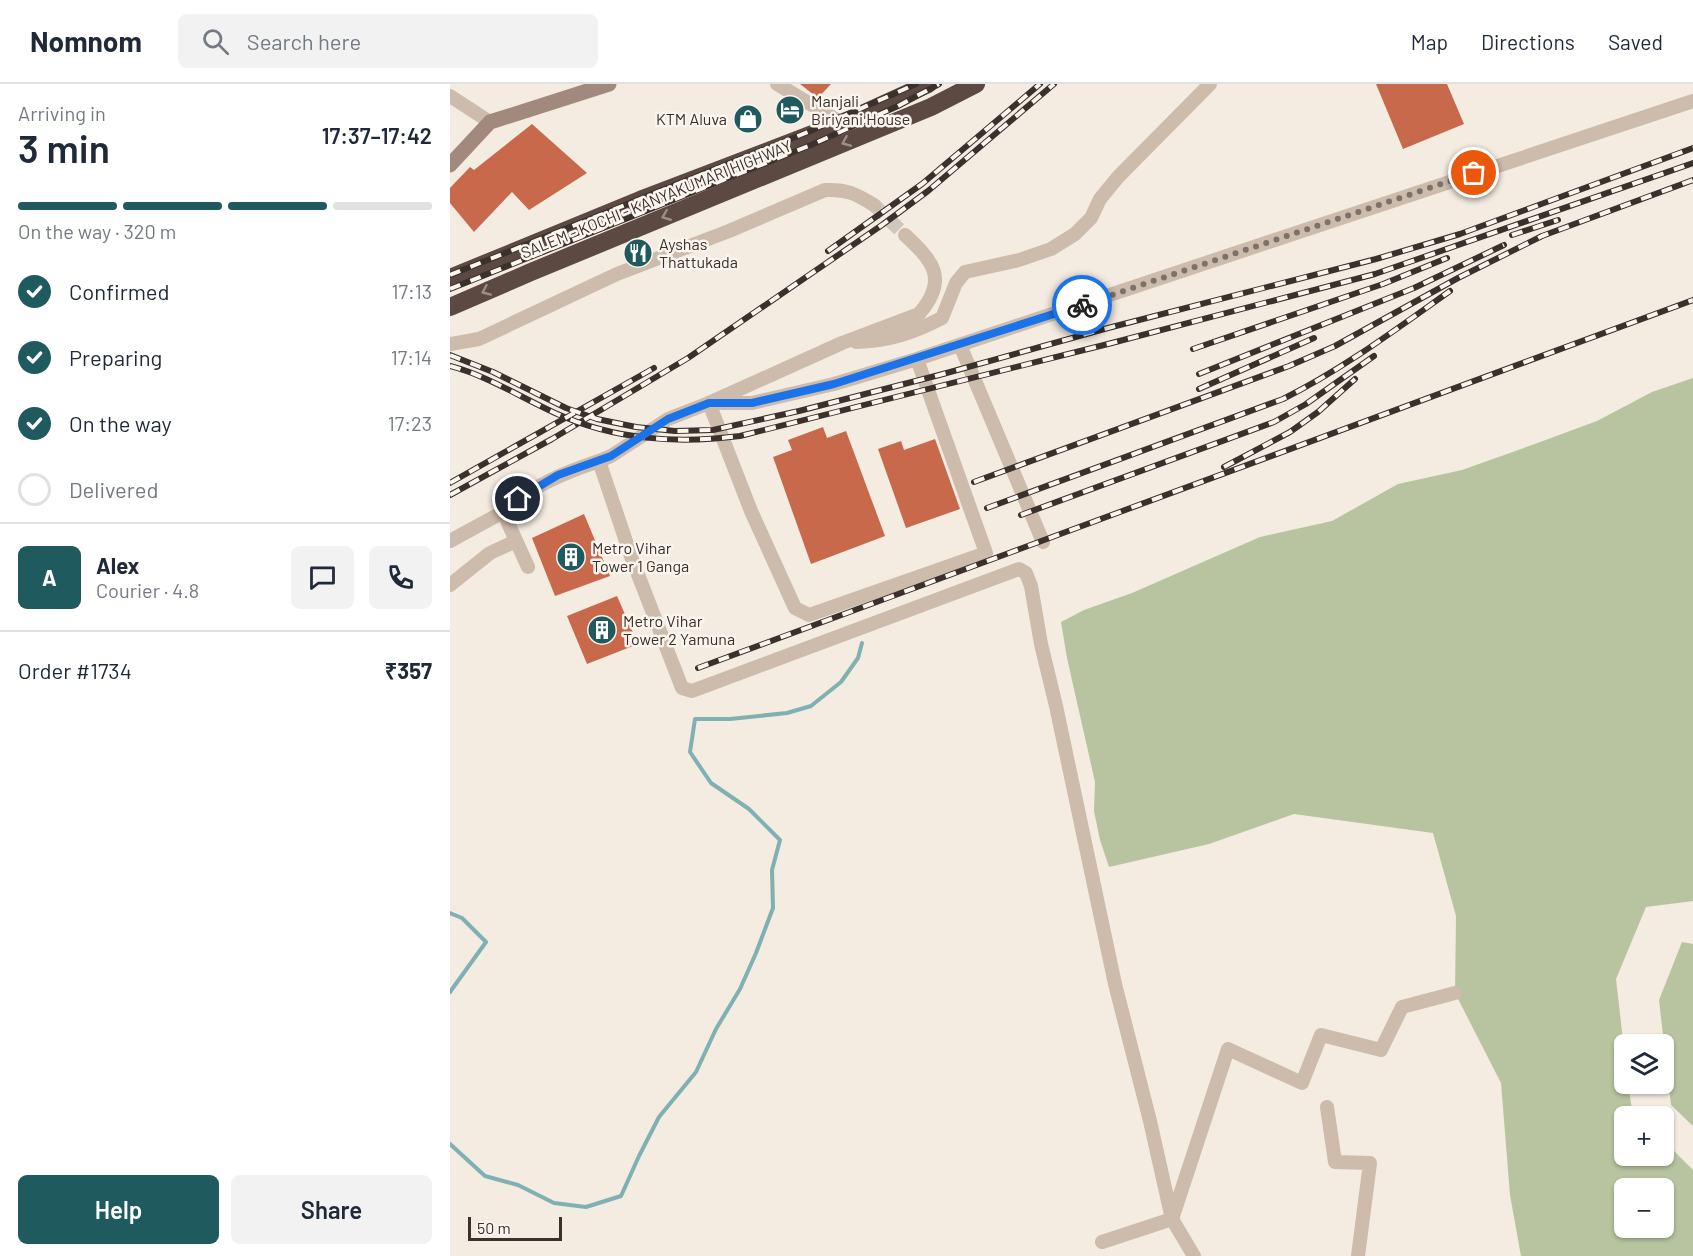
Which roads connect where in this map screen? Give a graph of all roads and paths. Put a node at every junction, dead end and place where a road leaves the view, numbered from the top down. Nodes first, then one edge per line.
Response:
1 (609, 84) edge
2 (777, 84) edge
3 (927, 84) edge
4 (976, 84) edge
5 (1209, 84) edge
6 (450, 96) edge
7 (1693, 101) edge
8 (490, 122) junction
9 (842, 123) junction
10 (450, 165) edge
11 (874, 205) tunnel mouth
12 (904, 235) tunnel mouth
13 (450, 278) edge
14 (450, 307) edge
15 (842, 343) junction
16 (450, 344) edge
17 (960, 345) junction
18 (916, 359) junction
19 (709, 403) junction
20 (599, 461) junction
21 (503, 512) junction
22 (450, 541) edge
23 (516, 541) junction
24 (1043, 542) dead end
25 (528, 567) dead end
26 (450, 585) edge
27 (1455, 993) dead end
28 (1327, 1107) dead end
29 (1172, 1219) junction
30 (1102, 1242) dead end
31 (1194, 1256) edge
32 (1358, 1256) edge

1 - 8 street
2 - 9 street
3 - 9 highway, SALEM - KOCHI - KANYAKUMARI HIGHWAY
4 -> 14 highway, SALEM - KOCHI - KANYAKUMARI HIGHWAY
5 - 15 street
6 - 8 street
7 - 17 street
8 - 10 street
9 - 13 highway, SALEM - KOCHI - KANYAKUMARI HIGHWAY
11 - 16 street
12 - 15 street
15 - 19 street
17 - 18 street
17 - 24 street
18 - 19 street
18 - 19 street
19 - 20 street
20 - 21 street
20 - 29 street
21 - 22 street
21 - 23 street
23 - 25 street
23 - 26 street
27 - 29 street
28 - 32 street
29 - 30 street
29 - 31 street

